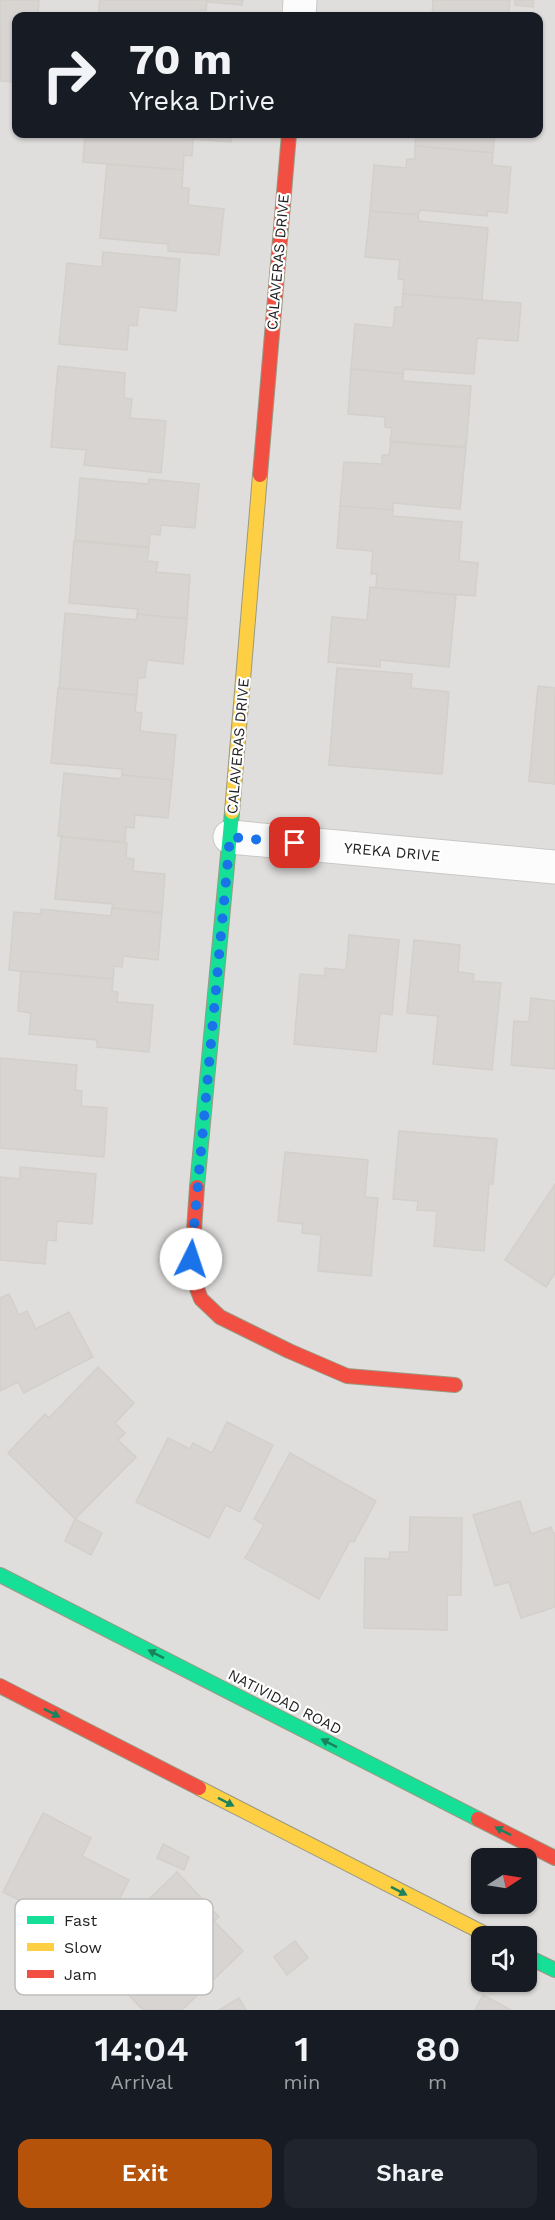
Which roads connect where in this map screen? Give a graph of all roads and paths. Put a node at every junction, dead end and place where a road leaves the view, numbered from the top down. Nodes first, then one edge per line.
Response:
1 (289, 138) edge
2 (230, 837) junction
3 (555, 867) edge
4 (454, 1385) dead end
5 (0, 1575) edge
6 (0, 1686) edge
7 (555, 1858) edge
8 (471, 1927) edge
9 (537, 1961) edge
10 (555, 1970) edge

1 - 2 street, CALAVERAS DRIVE
2 - 3 street, YREKA DRIVE
2 - 4 street, CALAVERAS DRIVE
7 -> 5 street, NATIVIDAD ROAD
6 -> 8 street
9 - 10 street

